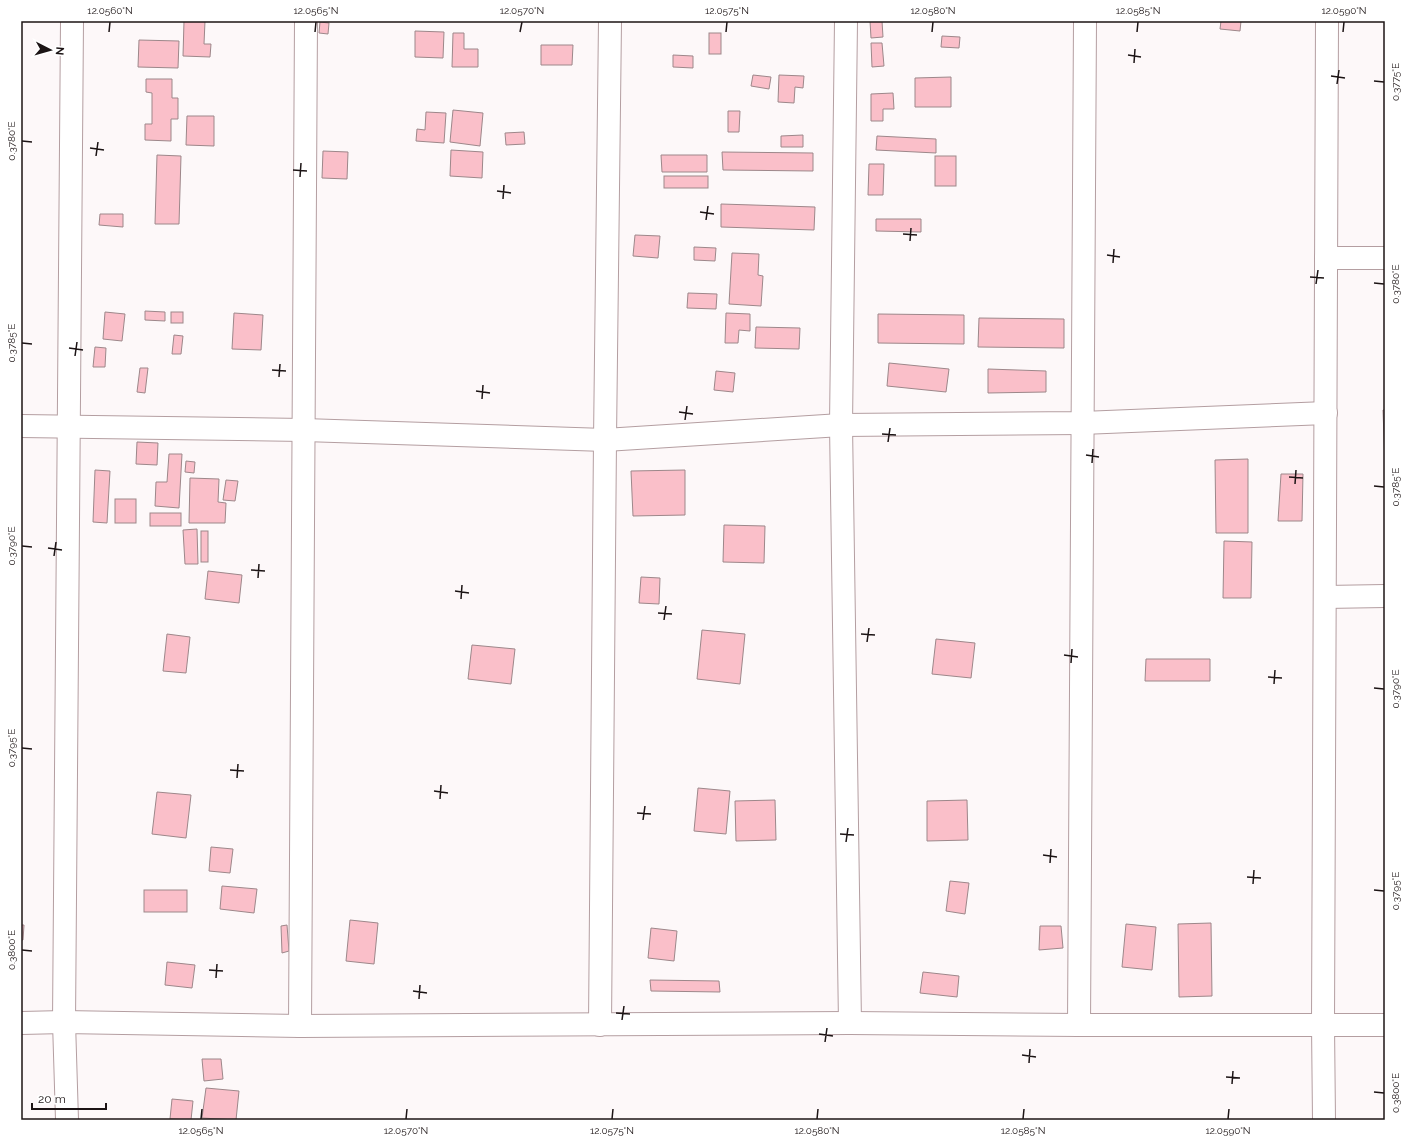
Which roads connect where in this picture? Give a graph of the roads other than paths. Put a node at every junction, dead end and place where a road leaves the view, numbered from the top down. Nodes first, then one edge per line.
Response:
1 (72, 21) edge
2 (306, 21) edge
3 (610, 21) edge
4 (846, 21) edge
5 (1085, 21) edge
6 (1327, 21) edge
7 (1326, 258) junction
8 (1385, 258) edge
9 (1326, 413) junction
10 (1082, 423) junction
11 (840, 425) junction
12 (21, 426) edge
13 (68, 427) junction
14 (304, 430) junction
15 (605, 440) junction
16 (1385, 596) edge
17 (1325, 597) junction
18 (64, 1022) junction
19 (21, 1023) edge
20 (850, 1023) junction
21 (1385, 1024) edge
22 (600, 1025) junction
23 (1080, 1025) junction
24 (1323, 1025) junction
25 (300, 1026) junction
26 (67, 1120) edge
27 (1324, 1120) edge

1 - 13 street
2 - 14 street
3 - 15 street
4 - 11 street
5 - 10 street
6 - 7 street
7 - 8 street
7 - 9 street
9 - 10 street
9 - 17 street
10 - 11 street
10 - 23 street
11 - 15 street
11 - 20 street
12 - 13 street
13 - 14 street
13 - 18 street
14 - 15 street
14 - 25 street
15 - 22 street
16 - 17 street
17 - 24 street
18 - 19 street
18 - 25 street
18 - 26 street
20 - 22 street
20 - 23 street
21 - 24 street
22 - 25 street
23 - 24 street
24 - 27 street

